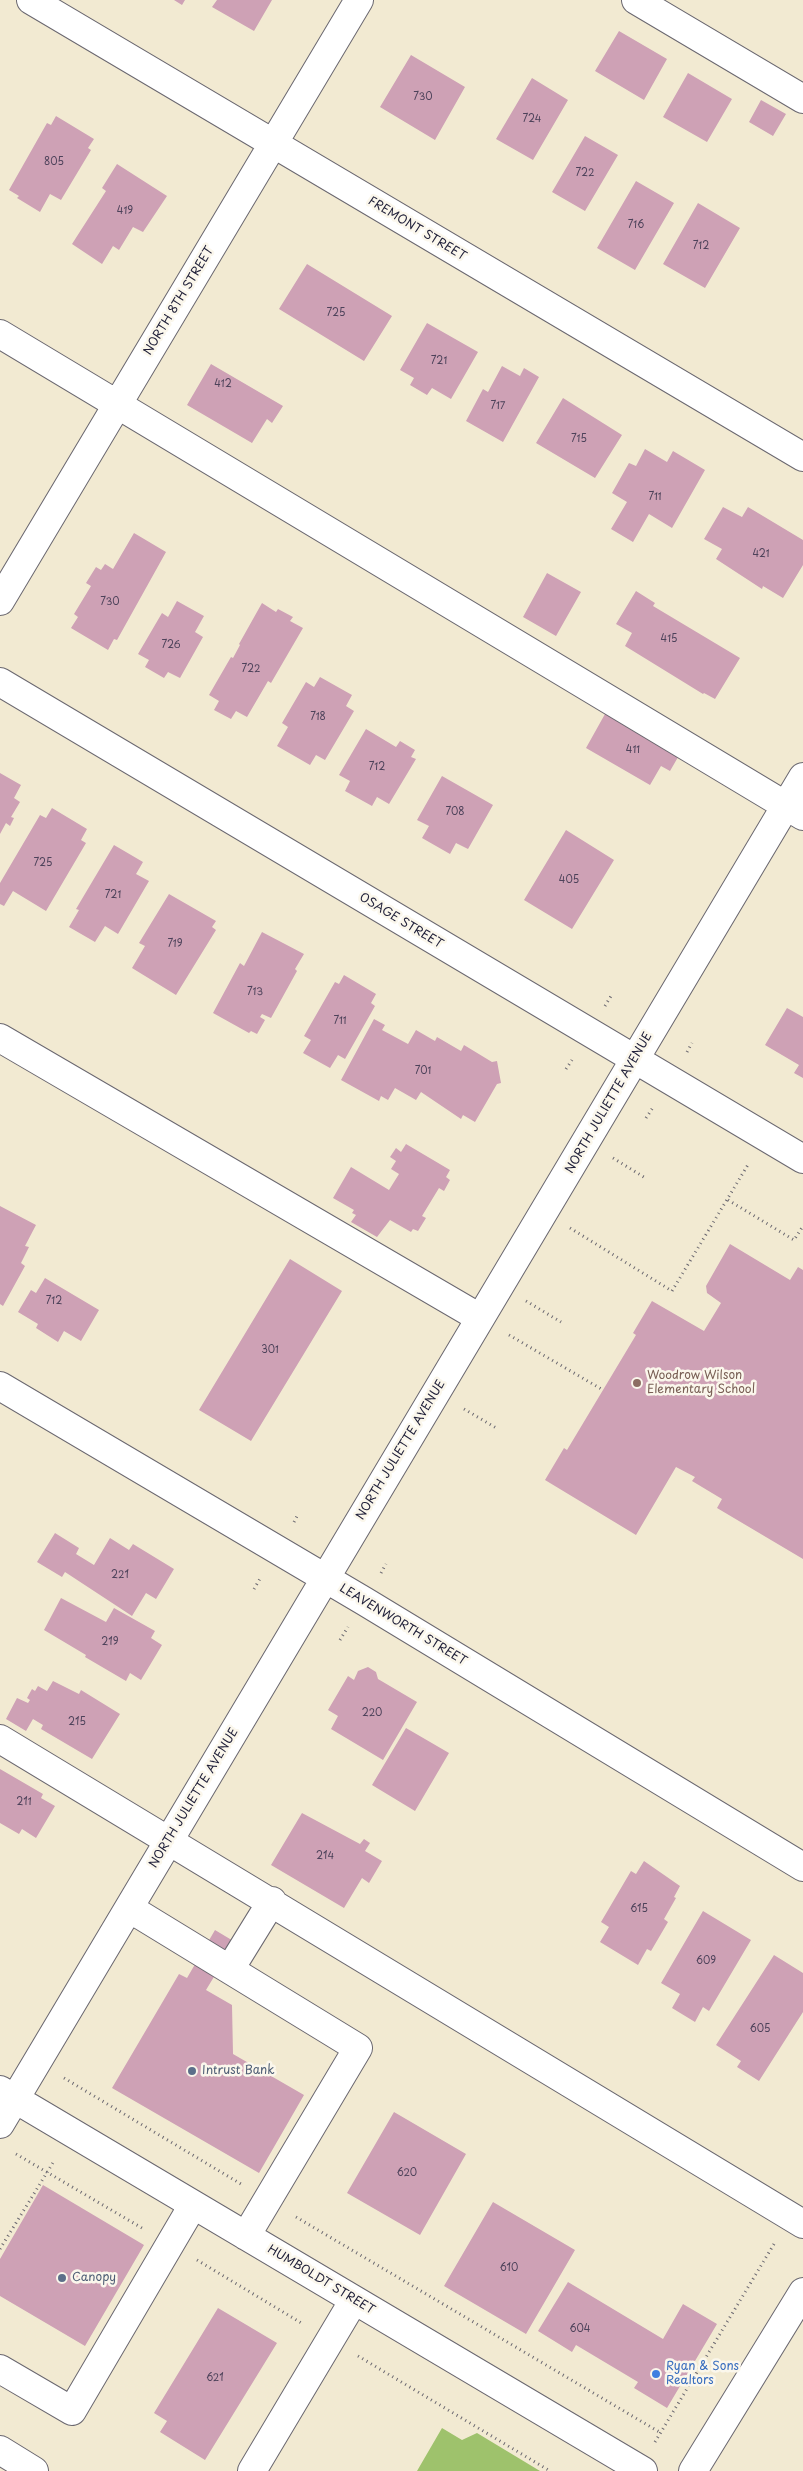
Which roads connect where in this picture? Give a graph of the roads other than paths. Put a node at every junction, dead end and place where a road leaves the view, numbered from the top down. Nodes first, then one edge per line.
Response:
1 (31, 0) edge
2 (359, 0) edge
3 (636, 0) edge
4 (803, 99) edge
5 (273, 144) junction
6 (0, 334) edge
7 (117, 404) junction
8 (803, 457) edge
9 (0, 601) edge
10 (0, 682) edge
11 (803, 776) edge
12 (794, 811) edge
13 (0, 1038) edge
14 (634, 1059) junction
15 (803, 1159) edge
16 (480, 1318) junction
17 (0, 1386) edge
18 (325, 1578) junction
19 (0, 1739) edge
20 (170, 1840) junction
21 (803, 1867) edge
22 (272, 1902) junction
23 (129, 1908) junction
24 (230, 1969) junction
25 (8, 2094) edge
26 (0, 2124) edge
27 (193, 2205) junction
28 (797, 2220) edge
29 (246, 2236) junction
30 (803, 2292) edge
31 (354, 2300) junction
32 (0, 2369) edge
33 (0, 2450) edge
34 (34, 2471) edge
35 (252, 2471) edge
36 (643, 2471) edge
37 (693, 2471) edge

1 - 5 street, FREMONT STREET
2 - 5 street, NORTH 8TH STREET
3 - 4 street
5 - 7 street, NORTH 8TH STREET
5 - 8 street, FREMONT STREET
6 - 7 street
7 - 9 street, NORTH 8TH STREET
7 - 12 street
10 - 14 street, OSAGE STREET
11 - 12 street, NORTH JULIETTE AVENUE
12 - 14 street, NORTH JULIETTE AVENUE
13 - 16 street
14 - 15 street, OSAGE STREET
14 - 16 street, NORTH JULIETTE AVENUE
16 - 18 street, NORTH JULIETTE AVENUE
17 - 18 street, LEAVENWORTH STREET
18 - 20 street, NORTH JULIETTE AVENUE
18 - 21 street, LEAVENWORTH STREET
19 - 20 street
20 - 22 street
20 - 23 street, NORTH JULIETTE AVENUE
22 - 24 street
22 - 28 street
23 - 24 street
23 - 25 street, NORTH JULIETTE AVENUE
24 - 29 street
25 - 26 street, NORTH JULIETTE AVENUE
25 - 27 street, HUMBOLDT STREET
27 - 29 street, HUMBOLDT STREET
27 - 32 street
29 - 31 street, HUMBOLDT STREET
30 - 37 street
31 - 35 street
31 - 36 street, HUMBOLDT STREET
33 - 34 street

